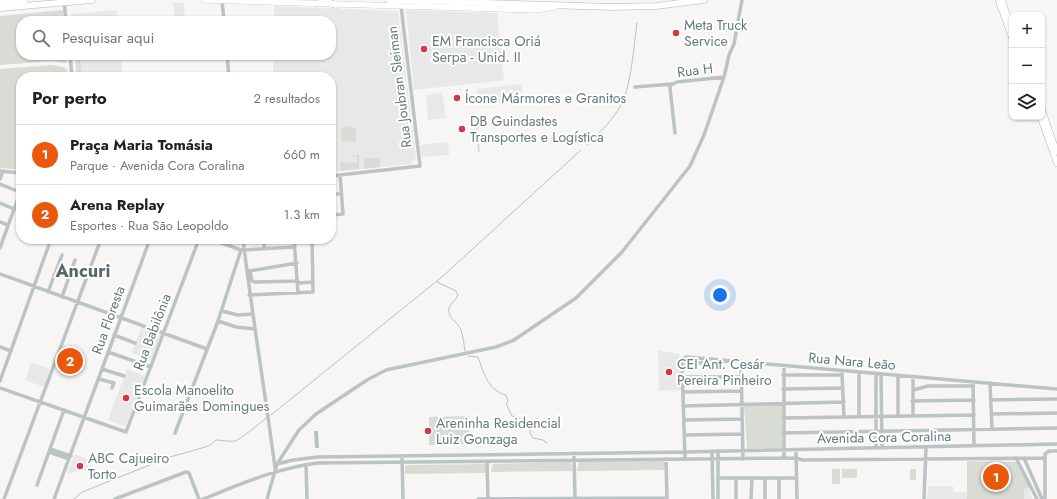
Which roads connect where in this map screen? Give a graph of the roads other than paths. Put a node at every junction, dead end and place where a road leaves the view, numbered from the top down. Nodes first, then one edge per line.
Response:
1 (25, 0) edge
2 (92, 0) edge
3 (204, 0) edge
4 (321, 0) edge
5 (389, 0) edge
6 (704, 0) edge
7 (742, 0) edge
8 (998, 0) edge
9 (1002, 0) edge
10 (222, 1) edge
11 (0, 2) edge
12 (64, 2) junction
13 (508, 2) edge
14 (336, 5) junction
15 (401, 6) junction
16 (562, 6) junction
17 (0, 8) edge
18 (65, 16) edge
19 (224, 16) edge
20 (1009, 20) edge
21 (1009, 31) edge
22 (70, 60) edge
23 (227, 60) edge
24 (72, 72) edge
25 (229, 72) edge
26 (724, 77) junction
27 (672, 84) junction
28 (635, 87) dead end
29 (1044, 120) edge
30 (675, 133) dead end
31 (1050, 138) junction
32 (1057, 152) edge
33 (1057, 164) edge
34 (2, 171) edge
35 (16, 172) edge
36 (336, 175) edge
37 (340, 175) junction
38 (0, 179) edge
39 (0, 184) edge
40 (16, 189) edge
41 (336, 194) edge
42 (341, 194) junction
43 (0, 203) edge
44 (16, 204) edge
45 (14, 209) junction
46 (336, 215) edge
47 (0, 222) edge
48 (8, 225) junction
49 (49, 244) edge
50 (99, 244) edge
51 (148, 244) edge
52 (197, 244) edge
53 (226, 244) edge
54 (243, 244) edge
55 (264, 244) edge
56 (295, 244) edge
57 (312, 244) edge
58 (295, 247) junction
59 (0, 248) edge
60 (264, 248) junction
61 (243, 250) junction
62 (62, 255) dead end
63 (75, 260) dead end
64 (297, 263) junction
65 (248, 271) junction
66 (0, 274) edge
67 (298, 282) junction
68 (313, 282) junction
69 (34, 286) junction
70 (48, 292) junction
71 (298, 293) junction
72 (250, 295) junction
73 (62, 297) junction
74 (77, 302) junction
75 (222, 311) junction
76 (252, 314) junction
77 (120, 318) junction
78 (218, 322) junction
79 (255, 329) junction
80 (164, 333) junction
81 (114, 335) junction
82 (135, 343) dead end
83 (0, 347) edge
84 (207, 349) junction
85 (11, 351) junction
86 (108, 352) junction
87 (735, 361) junction
88 (741, 361) junction
89 (682, 364) junction
90 (784, 366) junction
91 (0, 367) edge
92 (151, 367) junction
93 (5, 369) junction
94 (102, 369) junction
95 (859, 372) junction
96 (842, 373) junction
97 (876, 374) junction
98 (881, 374) junction
99 (783, 375) junction
100 (124, 376) dead end
101 (898, 376) junction
102 (682, 377) junction
103 (741, 377) junction
104 (913, 377) junction
105 (99, 378) junction
106 (0, 381) edge
107 (990, 383) junction
108 (973, 384) junction
109 (0, 388) edge
110 (112, 388) dead end
111 (843, 388) junction
112 (783, 389) junction
113 (1057, 389) edge
114 (913, 390) junction
115 (741, 391) junction
116 (683, 392) junction
117 (1057, 399) edge
118 (974, 400) junction
119 (991, 400) junction
120 (41, 401) junction
121 (912, 401) junction
122 (844, 402) junction
123 (783, 404) junction
124 (741, 405) junction
125 (683, 406) junction
126 (64, 410) junction
127 (1057, 413) edge
128 (992, 414) junction
129 (974, 415) junction
130 (859, 416) junction
131 (876, 416) junction
132 (882, 416) junction
133 (898, 416) junction
134 (913, 416) junction
135 (844, 417) junction
136 (84, 418) junction
137 (783, 418) junction
138 (742, 419) junction
139 (684, 420) junction
140 (1057, 428) edge
141 (974, 429) junction
142 (992, 429) junction
143 (876, 431) junction
144 (882, 431) junction
145 (175, 433) dead end
146 (783, 433) junction
147 (684, 434) junction
148 (742, 434) junction
149 (1057, 444) edge
150 (974, 446) junction
151 (926, 447) junction
152 (876, 448) junction
153 (882, 448) junction
154 (50, 450) junction
155 (784, 450) junction
156 (796, 450) junction
157 (718, 451) junction
158 (742, 451) junction
159 (1057, 451) edge
160 (685, 452) junction
161 (712, 452) junction
162 (574, 453) junction
163 (402, 456) junction
164 (1044, 456) junction
165 (70, 458) junction
166 (784, 458) junction
167 (796, 458) junction
168 (1016, 458) junction
169 (1024, 458) junction
170 (666, 459) junction
171 (685, 459) junction
172 (712, 459) junction
173 (743, 459) junction
174 (925, 459) junction
175 (574, 460) junction
176 (718, 460) junction
177 (487, 461) junction
178 (403, 462) junction
179 (306, 464) junction
180 (276, 468) junction
181 (718, 478) junction
182 (736, 478) junction
183 (752, 478) junction
184 (765, 478) junction
185 (779, 478) junction
186 (796, 478) junction
187 (37, 486) dead end
188 (575, 498) edge
189 (667, 498) edge
190 (4, 499) edge
191 (54, 499) edge
192 (115, 499) edge
193 (200, 499) edge
194 (203, 499) edge
195 (267, 499) edge
196 (307, 499) edge
197 (403, 499) edge
198 (478, 499) edge
199 (488, 499) edge
200 (713, 499) edge
201 (718, 499) edge
202 (736, 499) edge
203 (751, 499) edge
204 (765, 499) edge
205 (779, 499) edge
206 (797, 499) edge
207 (924, 499) edge
208 (1036, 499) edge
209 (1042, 499) edge
210 (1045, 499) edge

1 - 11 highway
2 - 12 highway
3 - 10 main road
4 - 14 highway
5 - 13 highway
6 - 16 highway
7 - 26 street
8 - 21 street
9 - 20 street
10 - 14 main road
10 - 19 street
12 - 17 highway
12 - 18 street
13 - 16 highway
14 - 15 main road
15 - 16 main road
15 - 37 street, Rua Joubran Sleiman
22 - 24 street
23 - 25 street
26 - 27 street, Rua H
26 - 180 street
27 - 28 street
27 - 30 street, Rua H
29 - 31 street
31 - 32 street
31 - 33 street
34 - 35 street
34 - 38 street
36 - 37 street
37 - 42 street
39 - 40 street
41 - 42 street
42 - 46 street
43 - 45 street
44 - 45 street
45 - 48 street
47 - 48 street
48 - 59 street
49 - 69 street
50 - 74 street
51 - 77 street, Rua Floresta
52 - 80 street, Rua Babilônia
53 - 61 street
54 - 61 street
55 - 60 street
56 - 58 street
57 - 68 street
58 - 60 street
58 - 64 street
60 - 61 street
61 - 65 street
61 - 75 street
62 - 70 street
63 - 73 street
64 - 65 street
64 - 67 street
65 - 67 street
65 - 72 street
66 - 69 street
67 - 68 street
67 - 71 street
68 - 71 street
69 - 70 street
69 - 85 street
70 - 73 street
71 - 72 street
72 - 76 street
73 - 74 street
74 - 77 street
74 - 120 street
75 - 76 street
75 - 78 street
76 - 79 street
77 - 80 street
77 - 81 street, Rua Floresta
78 - 79 street
78 - 84 street
79 - 180 street
80 - 84 street
80 - 92 street, Rua Babilônia
81 - 82 street
81 - 86 street, Rua Floresta
83 - 85 street
84 - 145 street
85 - 93 street
86 - 92 street
86 - 94 street, Rua Floresta
87 - 88 street, Rua Nara Leão
87 - 89 street, Rua Nara Leão
87 - 89 street, Rua Nara Leão
88 - 90 street, Rua Nara Leão
88 - 103 street
89 - 102 street
90 - 96 street, Rua Nara Leão
90 - 99 street
91 - 93 street
92 - 136 street, Rua Babilônia
93 - 106 street
94 - 100 street
94 - 105 street, Rua Floresta
95 - 96 street, Rua Nara Leão
95 - 97 street, Rua Nara Leão
95 - 130 street
96 - 99 street, Rua Nara Leão
96 - 111 street
97 - 98 street, Rua Nara Leão
97 - 131 street
98 - 101 street, Rua Nara Leão
98 - 132 street
99 - 112 street
101 - 104 street, Rua Nara Leão
101 - 133 street
102 - 103 street
102 - 116 street
103 - 115 street
104 - 108 street, Rua Nara Leão
104 - 114 street
105 - 110 street
105 - 136 street, Rua Floresta
107 - 108 street
107 - 113 street
107 - 119 street
108 - 114 street
108 - 118 street
109 - 120 street
111 - 112 street
111 - 122 street
112 - 123 street
114 - 121 street
115 - 116 street
115 - 124 street
116 - 125 street
117 - 119 street
118 - 121 street
118 - 129 street
119 - 128 street
120 - 126 street
120 - 190 street
121 - 134 street
122 - 123 street
122 - 135 street
123 - 124 street
123 - 137 street
124 - 125 street
124 - 138 street
125 - 139 street
126 - 136 street
126 - 154 street
127 - 128 street
128 - 142 street
129 - 134 street
129 - 141 street
130 - 131 street
130 - 135 street
131 - 132 street
131 - 143 street
132 - 133 street
132 - 144 street
133 - 134 street
135 - 137 street
136 - 165 street, Rua Floresta
137 - 146 street
138 - 139 street
138 - 148 street
139 - 147 street
140 - 142 street
141 - 142 street
141 - 144 street
141 - 150 street
143 - 144 street
143 - 146 street
143 - 152 street
144 - 153 street
146 - 155 street
147 - 148 street
147 - 160 street
148 - 158 street
149 - 150 street, Avenida Cora Coralina
150 - 151 street, Avenida Cora Coralina
151 - 153 street, Avenida Cora Coralina
151 - 174 street
152 - 153 street, Avenida Cora Coralina
152 - 156 street, Avenida Cora Coralina
154 - 165 street
154 - 187 street
155 - 156 street, Avenida Cora Coralina
155 - 158 street, Avenida Cora Coralina
155 - 166 street
156 - 167 street
157 - 158 street, Avenida Cora Coralina
157 - 161 street, Avenida Cora Coralina
157 - 176 street
158 - 173 street
159 - 164 street, Avenida Cora Coralina
160 - 161 street, Avenida Cora Coralina
160 - 162 street, Avenida Cora Coralina
160 - 171 street
161 - 172 street
162 - 163 street, Avenida Cora Coralina
162 - 175 street
163 - 178 street
163 - 180 street, Avenida Cora Coralina
164 - 169 street, Avenida Cora Coralina
164 - 210 street
165 - 191 street, Rua Floresta
166 - 167 street, Avenida Cora Coralina
166 - 173 street, Avenida Cora Coralina
167 - 174 street, Avenida Cora Coralina
167 - 186 street
168 - 169 street, Avenida Cora Coralina
168 - 174 street, Avenida Cora Coralina
168 - 208 street
169 - 209 street
170 - 171 street, Avenida Cora Coralina
170 - 175 street, Avenida Cora Coralina
170 - 189 street
171 - 172 street, Avenida Cora Coralina
172 - 176 street, Avenida Cora Coralina
172 - 200 street
173 - 176 street, Avenida Cora Coralina
174 - 207 street
175 - 177 street, Avenida Cora Coralina
175 - 188 street
176 - 181 street
177 - 178 street, Avenida Cora Coralina
177 - 199 street
178 - 179 street, Avenida Cora Coralina
178 - 197 street
179 - 180 street, Avenida Cora Coralina
179 - 196 street
180 - 194 street
180 - 195 street
181 - 182 street
181 - 201 street
182 - 183 street
182 - 202 street
183 - 184 street
183 - 203 street
184 - 185 street
184 - 204 street
185 - 186 street
185 - 205 street
186 - 206 street
188 - 189 street
188 - 199 street
192 - 193 street
198 - 199 street

